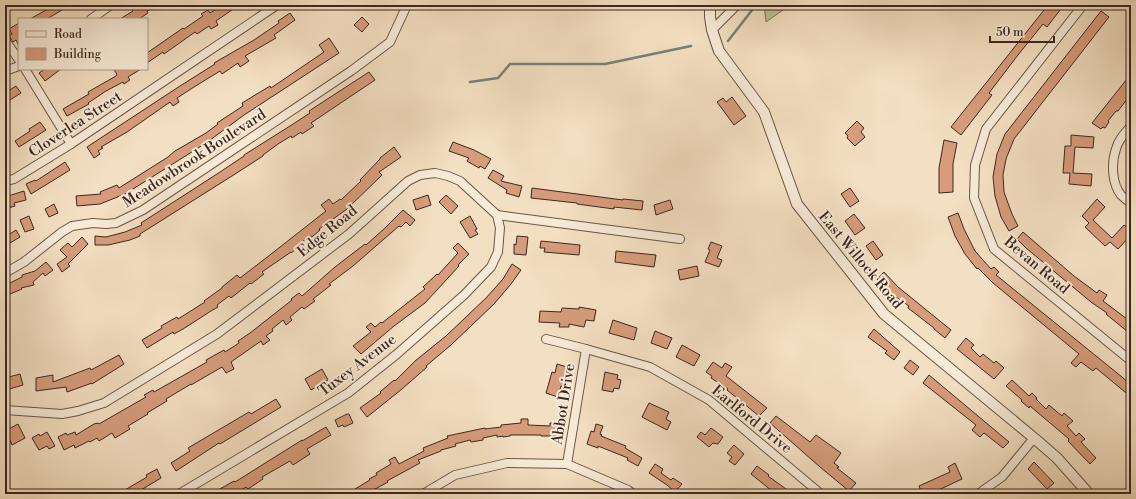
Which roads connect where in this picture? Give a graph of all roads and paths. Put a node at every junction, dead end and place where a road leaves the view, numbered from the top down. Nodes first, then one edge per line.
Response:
1 (111, 5) edge
2 (277, 5) edge
3 (407, 5) edge
4 (710, 5) edge
5 (737, 5) edge
6 (1082, 5) edge
7 (92, 18) edge
8 (712, 30) junction
9 (5, 40) edge
10 (18, 59) edge
11 (18, 66) edge
12 (26, 70) edge
13 (5, 71) edge
14 (1131, 126) edge
15 (71, 144) junction
16 (5, 181) edge
17 (1131, 203) edge
18 (497, 215) junction
19 (680, 239) dead end
20 (5, 273) edge
21 (546, 339) dead end
22 (586, 348) junction
23 (1131, 360) edge
24 (5, 410) edge
25 (1034, 438) junction
26 (567, 464) junction
27 (179, 494) edge
28 (423, 494) edge
29 (633, 494) edge
30 (821, 494) edge
31 (978, 494) edge
32 (1089, 494) edge

1 - 7 street
2 - 15 street, Cloverlea Street
3 - 20 street, Meadowbrook Boulevard
4 - 8 street, East Willock Road
5 - 8 street
6 - 23 street, Bevan Road
8 - 25 street, East Willock Road
9 - 10 street
11 - 13 street
12 - 15 street
14 - 17 street
15 - 16 street, Cloverlea Street
18 - 19 street
18 - 24 street, Edge Road
18 - 27 street, Tuxey Avenue
21 - 22 street, Earlford Drive
22 - 26 street, Abbot Drive
22 - 30 street, Earlford Drive
25 - 31 street
25 - 32 street, East Willock Road
26 - 28 street
26 - 29 street

